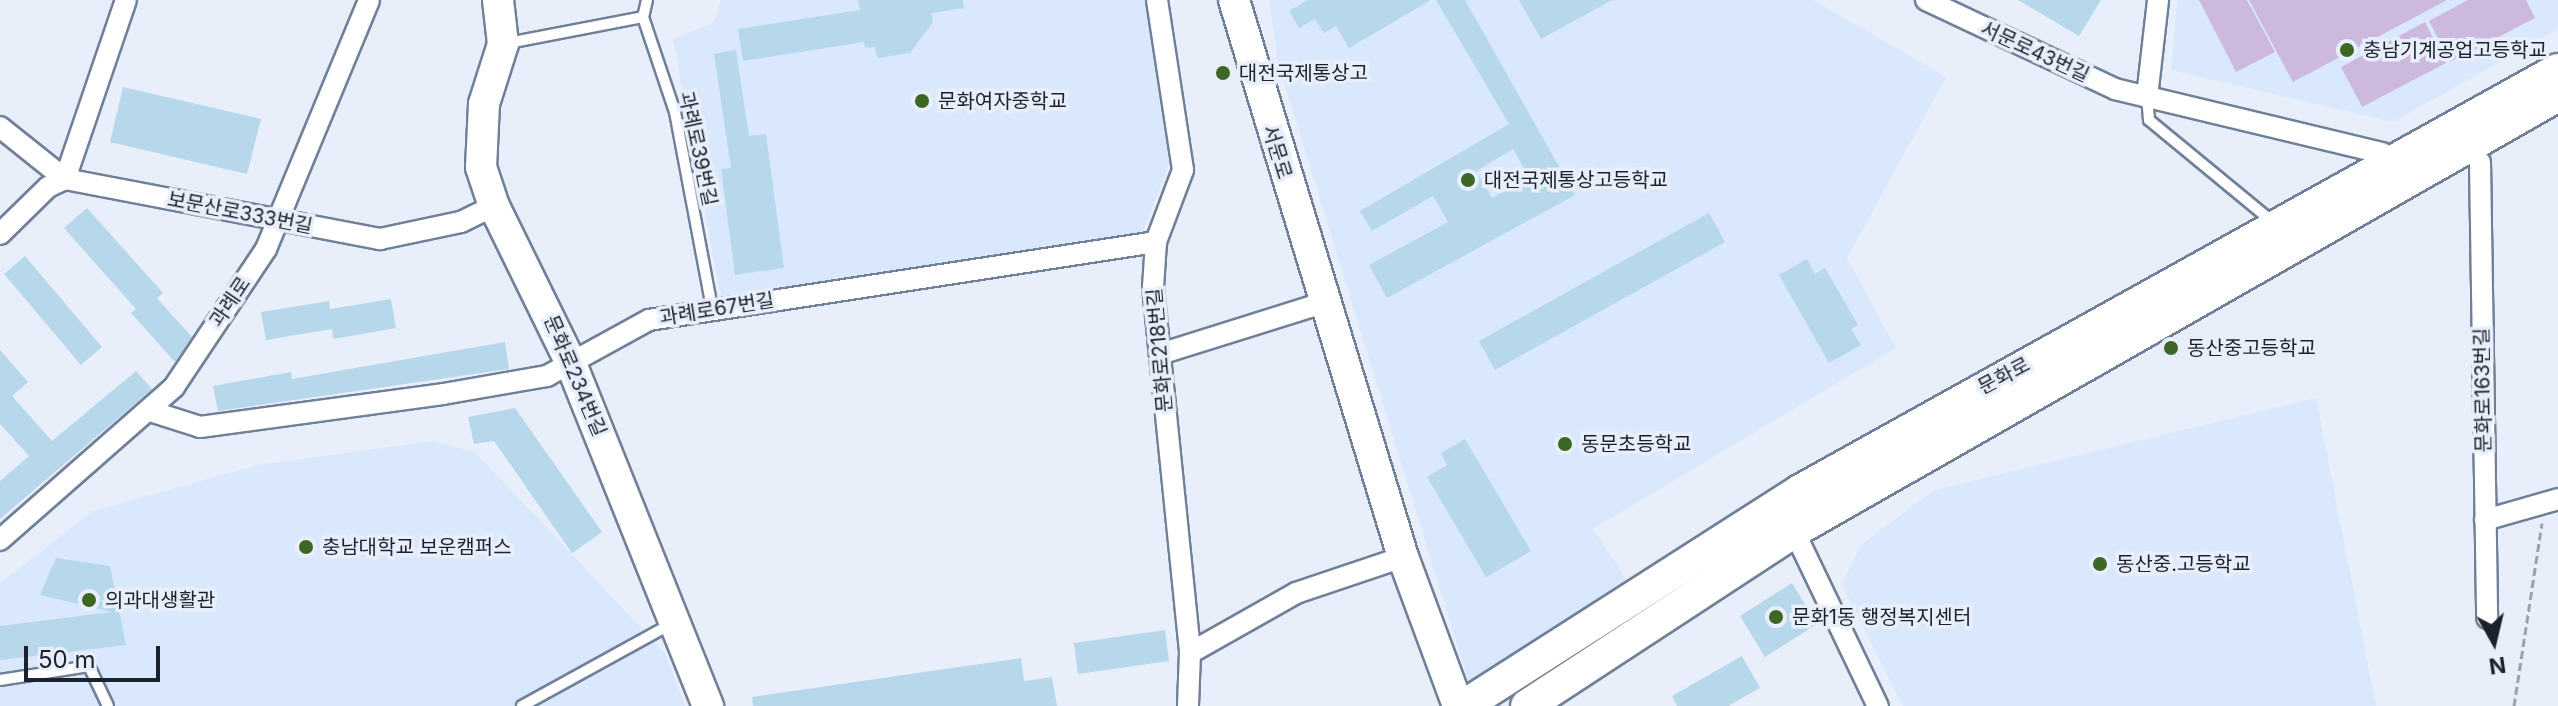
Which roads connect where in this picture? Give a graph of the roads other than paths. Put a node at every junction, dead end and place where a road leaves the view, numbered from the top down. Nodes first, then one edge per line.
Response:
1 (126, 0) edge
2 (369, 0) edge
3 (498, 0) edge
4 (647, 0) edge
5 (1157, 0) edge
6 (1234, 0) edge
7 (1926, 0) edge
8 (2158, 0) edge
9 (643, 17) junction
10 (503, 44) junction
11 (2558, 58) edge
12 (2558, 70) edge
13 (2558, 95) edge
14 (2147, 97) junction
15 (2558, 113) edge
16 (0, 127) edge
17 (2382, 153) junction
18 (2480, 162) junction
19 (65, 179) junction
20 (494, 206) junction
21 (275, 221) junction
22 (2284, 229) junction
23 (0, 234) edge
24 (1156, 242) junction
25 (2204, 298) junction
26 (1323, 303) junction
27 (712, 308) junction
28 (1160, 354) junction
29 (570, 361) junction
30 (150, 411) junction
31 (1800, 491) junction
32 (2552, 502) edge
33 (2485, 520) junction
34 (1794, 531) junction
35 (0, 540) edge
36 (1403, 557) junction
37 (2487, 618) dead end
38 (675, 622) junction
39 (1190, 653) junction
40 (0, 680) edge
41 (108, 706) edge
42 (522, 706) edge
43 (708, 706) edge
44 (1188, 706) edge
45 (1458, 706) edge
46 (1464, 706) edge
47 (1527, 706) edge
48 (1878, 706) edge

1 - 19 street
2 - 21 street, 과례로
3 - 10 main road, 문화로234번길
4 - 9 lane
5 - 24 street, 문화로218번길
6 - 26 main road, 서문로
7 - 14 street, 서문로43번길
8 - 14 street
9 - 10 lane
9 - 27 lane, 과례로39번길
10 - 20 main road, 문화로234번길
11 - 17 main road
12 - 22 main road, 문화로
13 - 22 main road, 문화로
14 - 17 street, 서문로43번길
14 - 22 lane
15 - 18 main road
16 - 19 street, 보문산로333번길
17 - 22 main road
18 - 25 main road
18 - 33 street, 문화로163번길
19 - 21 street, 보문산로333번길
19 - 23 street
20 - 21 street, 보문산로333번길
20 - 29 main road, 문화로234번길
21 - 30 street, 과례로
22 - 25 main road, 문화로
22 - 31 main road, 문화로
24 - 27 street, 과례로67번길
24 - 28 street, 문화로218번길
25 - 34 main road, 문화로
26 - 28 street
26 - 36 main road, 서문로
27 - 29 street, 과례로67번길
28 - 39 street, 문화로218번길
29 - 30 street, 과례로67번길
29 - 38 main road, 문화로234번길
30 - 35 street, 과례로
31 - 34 street
31 - 46 main road, 문화로
32 - 33 street
33 - 37 street, 문화로163번길
34 - 47 main road, 문화로
34 - 48 street
36 - 39 street
36 - 45 main road, 서문로
38 - 42 lane
38 - 43 main road, 문화로234번길
39 - 44 street, 문화로218번길
40 - 41 lane

